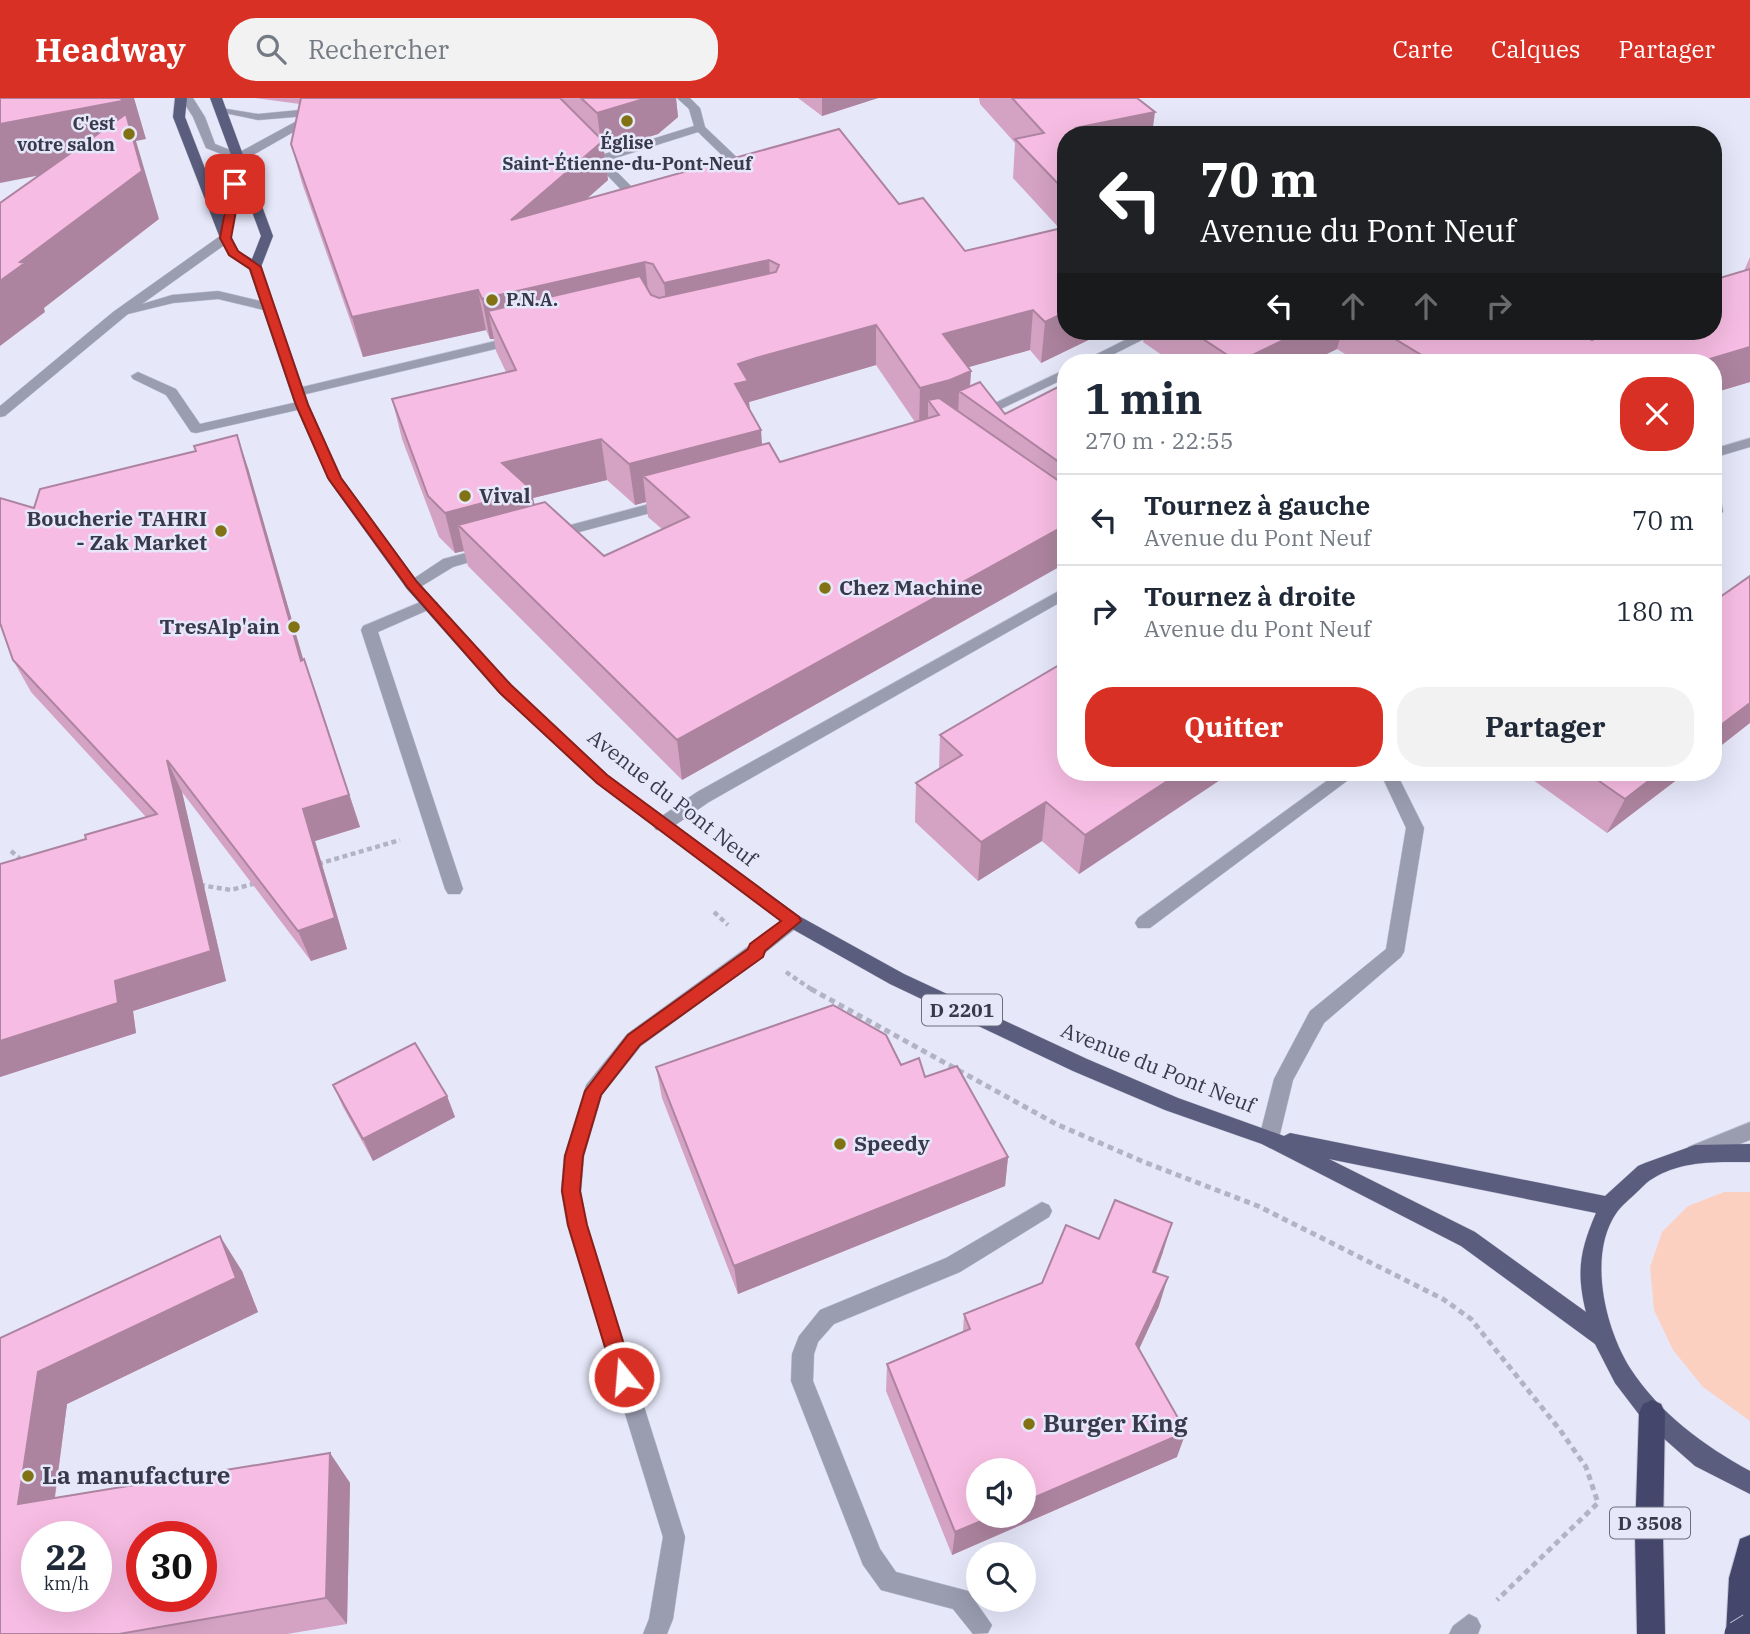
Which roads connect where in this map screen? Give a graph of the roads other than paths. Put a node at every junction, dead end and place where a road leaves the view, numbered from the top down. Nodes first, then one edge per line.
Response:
1 (181, 98) edge
2 (187, 98) edge
3 (347, 98) edge
4 (683, 98) edge
5 (217, 103) edge
6 (324, 110) junction
7 (700, 128) junction
8 (581, 142) edge
9 (240, 156) junction
10 (598, 160) junction
11 (714, 174) edge
12 (661, 189) edge
13 (226, 238) junction
14 (255, 267) junction
15 (268, 307) junction
16 (118, 315) junction
17 (528, 337) edge
18 (1134, 340) edge
19 (1104, 354) edge
20 (138, 376) dead end
21 (1057, 377) edge
22 (300, 398) junction
23 (0, 412) edge
24 (967, 421) edge
25 (1750, 442) edge
26 (1722, 451) edge
27 (688, 498) edge
28 (541, 538) edge
29 (502, 548) edge
30 (412, 585) junction
31 (1057, 597) edge
32 (430, 603) junction
33 (1340, 781) edge
34 (1392, 781) edge
35 (662, 825) junction
36 (453, 889) dead end
37 (793, 921) junction
38 (1144, 923) dead end
39 (1750, 1131) edge
40 (1269, 1138) junction
41 (1750, 1153) edge
42 (1695, 1154) junction
43 (1609, 1206) junction
44 (1042, 1211) dead end
45 (1603, 1338) junction
46 (1652, 1413) junction
47 (1750, 1483) edge
48 (1750, 1549) edge
49 (980, 1625) dead end
50 (1750, 1626) edge
51 (655, 1634) edge
52 (1651, 1634) edge
53 (1739, 1634) edge

1 - 13 main road
2 - 9 street
3 - 6 street
4 - 7 street
5 - 6 street
5 - 9 main road
6 - 9 street
7 - 10 street
7 - 11 street
8 - 10 street
9 - 13 street
9 - 14 main road
10 - 12 street
13 - 14 main road
13 - 16 street
14 - 15 main road, Avenue du Pont Neuf / D 2201
15 - 16 street
15 - 22 main road, Avenue du Pont Neuf / D 2201
16 - 23 street
17 - 22 street
18 - 19 street
20 - 22 street
21 - 24 street
22 - 30 main road, Avenue du Pont Neuf / D 2201
25 - 26 street
27 - 28 street
29 - 30 street
30 - 32 main road, Avenue du Pont Neuf / D 2201
31 - 35 street
32 - 35 main road, Avenue du Pont Neuf / D 2201
32 - 36 street
33 - 38 street
34 - 40 street
35 - 37 main road, Avenue du Pont Neuf / D 2201
37 - 40 main road, Avenue du Pont Neuf / D 2201
37 - 51 street
39 - 42 street
40 - 43 main road, Avenue du Pont Neuf / D 2201
40 - 45 main road, Avenue du Pont Neuf / D 2201
41 - 42 main road
42 - 43 main road
43 - 45 main road
44 - 49 street
45 - 46 main road
46 - 47 main road
46 - 52 highway, D 3508
48 - 53 highway
50 - 53 highway, bridge

